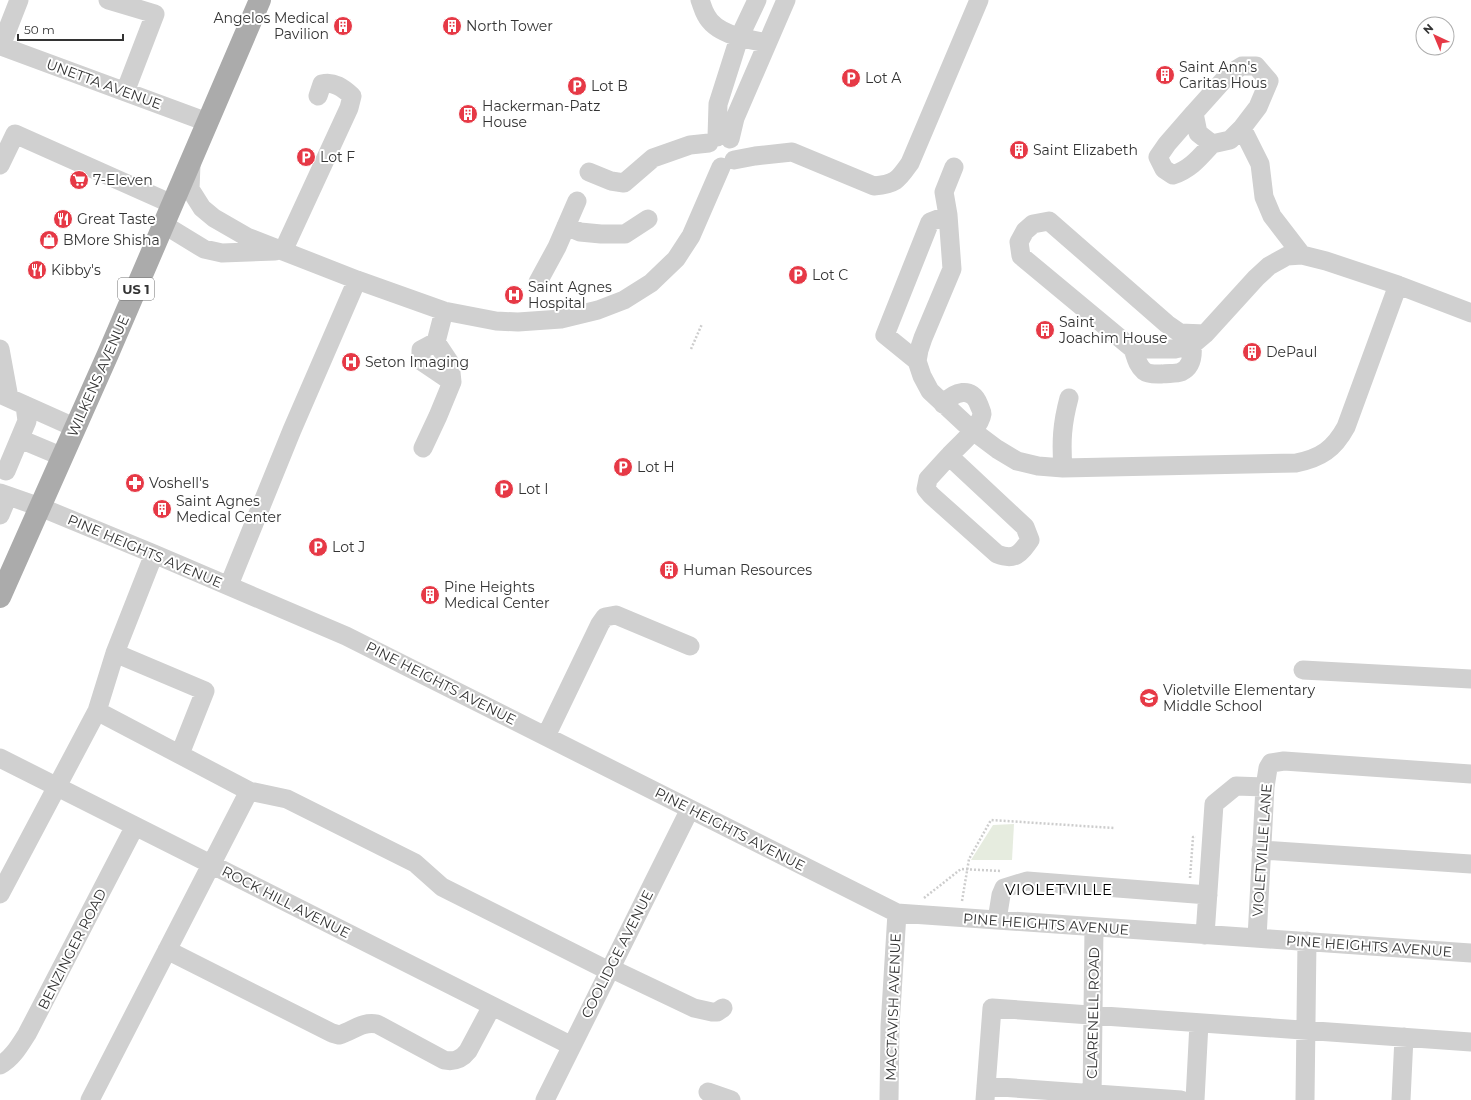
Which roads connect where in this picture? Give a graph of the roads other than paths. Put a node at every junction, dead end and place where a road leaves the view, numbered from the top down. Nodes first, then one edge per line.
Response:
1 (19, 0) edge
2 (108, 0) edge
3 (260, 0) edge
4 (700, 0) edge
5 (757, 0) edge
6 (777, 0) edge
7 (786, 0) edge
8 (979, 0) edge
9 (142, 5) edge
10 (771, 35) junction
11 (739, 38) junction
12 (125, 92) junction
13 (318, 96) dead end
14 (1194, 113) junction
15 (207, 122) junction
16 (1242, 128) junction
17 (719, 140) junction
18 (1212, 144) junction
19 (192, 157) junction
20 (728, 164) junction
21 (0, 165) edge
22 (954, 168) dead end
23 (589, 172) dead end
24 (577, 201) dead end
25 (172, 204) junction
26 (948, 215) junction
27 (648, 219) dead end
28 (163, 224) junction
29 (566, 226) junction
30 (283, 251) junction
31 (1302, 255) junction
32 (357, 280) junction
33 (538, 282) dead end
34 (1398, 285) junction
35 (444, 311) junction
36 (1471, 313) edge
37 (1199, 340) junction
38 (0, 349) edge
39 (1133, 349) junction
40 (917, 361) junction
41 (1069, 398) dead end
42 (11, 399) edge
43 (943, 404) junction
44 (76, 428) junction
45 (973, 431) junction
46 (20, 439) junction
47 (423, 448) dead end
48 (949, 456) junction
49 (63, 457) junction
50 (1063, 468) junction
51 (6, 471) dead end
52 (4, 494) edge
53 (40, 507) junction
54 (0, 515) edge
55 (154, 554) junction
56 (229, 585) junction
57 (2, 586) edge
58 (690, 646) dead end
59 (115, 653) junction
60 (1303, 670) dead end
61 (1471, 679) edge
62 (97, 711) junction
63 (546, 736) junction
64 (180, 754) junction
65 (0, 758) edge
66 (1471, 774) edge
67 (56, 786) junction
68 (1265, 787) junction
69 (249, 791) junction
70 (690, 809) junction
71 (135, 826) junction
72 (1261, 850) junction
73 (1471, 864) edge
74 (212, 865) junction
75 (0, 894) edge
76 (1208, 895) junction
77 (897, 913) junction
78 (997, 920) junction
79 (1094, 927) junction
80 (1205, 935) junction
81 (1257, 938) junction
82 (1307, 942) junction
83 (167, 950) junction
84 (1471, 953) edge
85 (610, 970) junction
86 (492, 1006) junction
87 (723, 1008) dead end
88 (1093, 1016) junction
89 (1199, 1023) junction
90 (1306, 1030) junction
91 (1404, 1037) junction
92 (1471, 1042) edge
93 (572, 1046) junction
94 (0, 1066) edge
95 (708, 1092) dead end
96 (986, 1093) edge
97 (1092, 1097) edge
98 (90, 1100) edge
99 (545, 1100) edge
100 (731, 1100) edge
101 (890, 1100) edge
102 (1181, 1100) edge
103 (1195, 1100) edge
104 (1305, 1100) edge
105 (1401, 1100) edge

1 - 12 street, UNETTA AVENUE
2 - 9 street
3 - 15 main road, WILKENS AVENUE / US 1
4 - 11 street
5 - 11 street
6 - 10 street
7 - 10 street
8 - 20 street
9 - 12 street
10 - 11 street
10 - 17 street
11 - 17 street
12 - 15 street, UNETTA AVENUE
13 - 30 street
14 - 16 street
14 - 18 street
14 - 18 street
15 - 19 main road, WILKENS AVENUE / US 1
16 - 18 street
16 - 31 street
17 - 20 street
17 - 20 street
17 - 23 street
19 - 25 main road, WILKENS AVENUE / US 1
19 - 30 street
20 - 35 street
21 - 25 street
22 - 26 street
24 - 29 street
25 - 28 main road, WILKENS AVENUE / US 1
26 - 40 street
26 - 40 street
27 - 29 street
28 - 30 street
28 - 44 main road, WILKENS AVENUE / US 1
29 - 33 street
30 - 32 street
31 - 34 street
31 - 37 street
32 - 35 street
32 - 56 street
34 - 36 street
34 - 50 street
35 - 47 street
37 - 39 street
37 - 39 street
37 - 39 street
38 - 42 street
40 - 43 street
41 - 50 street
42 - 44 street
42 - 46 street
43 - 45 street
43 - 45 street
44 - 49 main road, WILKENS AVENUE / US 1
45 - 48 street
45 - 50 street
46 - 49 street
46 - 51 street
48 - 48 street
49 - 53 main road, WILKENS AVENUE / US 1
52 - 53 street, PINE HEIGHTS AVENUE
52 - 54 street
53 - 55 street, PINE HEIGHTS AVENUE
53 - 57 main road, WILKENS AVENUE / US 1
55 - 56 street, PINE HEIGHTS AVENUE
55 - 59 street
56 - 63 street, PINE HEIGHTS AVENUE
58 - 63 street
59 - 62 street
59 - 64 street
60 - 61 street
62 - 64 street
62 - 67 street
63 - 70 street, PINE HEIGHTS AVENUE
64 - 69 street
65 - 67 street, ROCK HILL AVENUE
66 - 68 street, VIOLETVILLE LANE
67 - 71 street, ROCK HILL AVENUE
67 - 75 street
68 - 72 street, VIOLETVILLE LANE
68 - 76 street
69 - 74 street
69 - 85 street
70 - 77 street, PINE HEIGHTS AVENUE
70 - 85 street, COOLIDGE AVENUE
71 - 74 street, ROCK HILL AVENUE
71 - 94 street, BENZINGER ROAD
72 - 73 street
72 - 81 street, VIOLETVILLE LANE
74 - 83 street
74 - 86 street, ROCK HILL AVENUE
76 - 78 street
76 - 80 street
77 - 78 street, PINE HEIGHTS AVENUE
77 - 101 street, MACTAVISH AVENUE
78 - 79 street, PINE HEIGHTS AVENUE
79 - 80 street, PINE HEIGHTS AVENUE
79 - 88 street, CLARENELL ROAD
80 - 81 street, PINE HEIGHTS AVENUE
81 - 82 street, PINE HEIGHTS AVENUE
82 - 84 street, PINE HEIGHTS AVENUE
82 - 90 street
83 - 86 street
83 - 98 street
85 - 87 street
85 - 93 street, COOLIDGE AVENUE
86 - 93 street, ROCK HILL AVENUE
88 - 89 street
88 - 96 street
88 - 97 street, CLARENELL ROAD
89 - 90 street
89 - 103 street
90 - 91 street
90 - 104 street
91 - 92 street
91 - 105 street
93 - 99 street, COOLIDGE AVENUE
95 - 100 street
96 - 97 street
97 - 102 street

